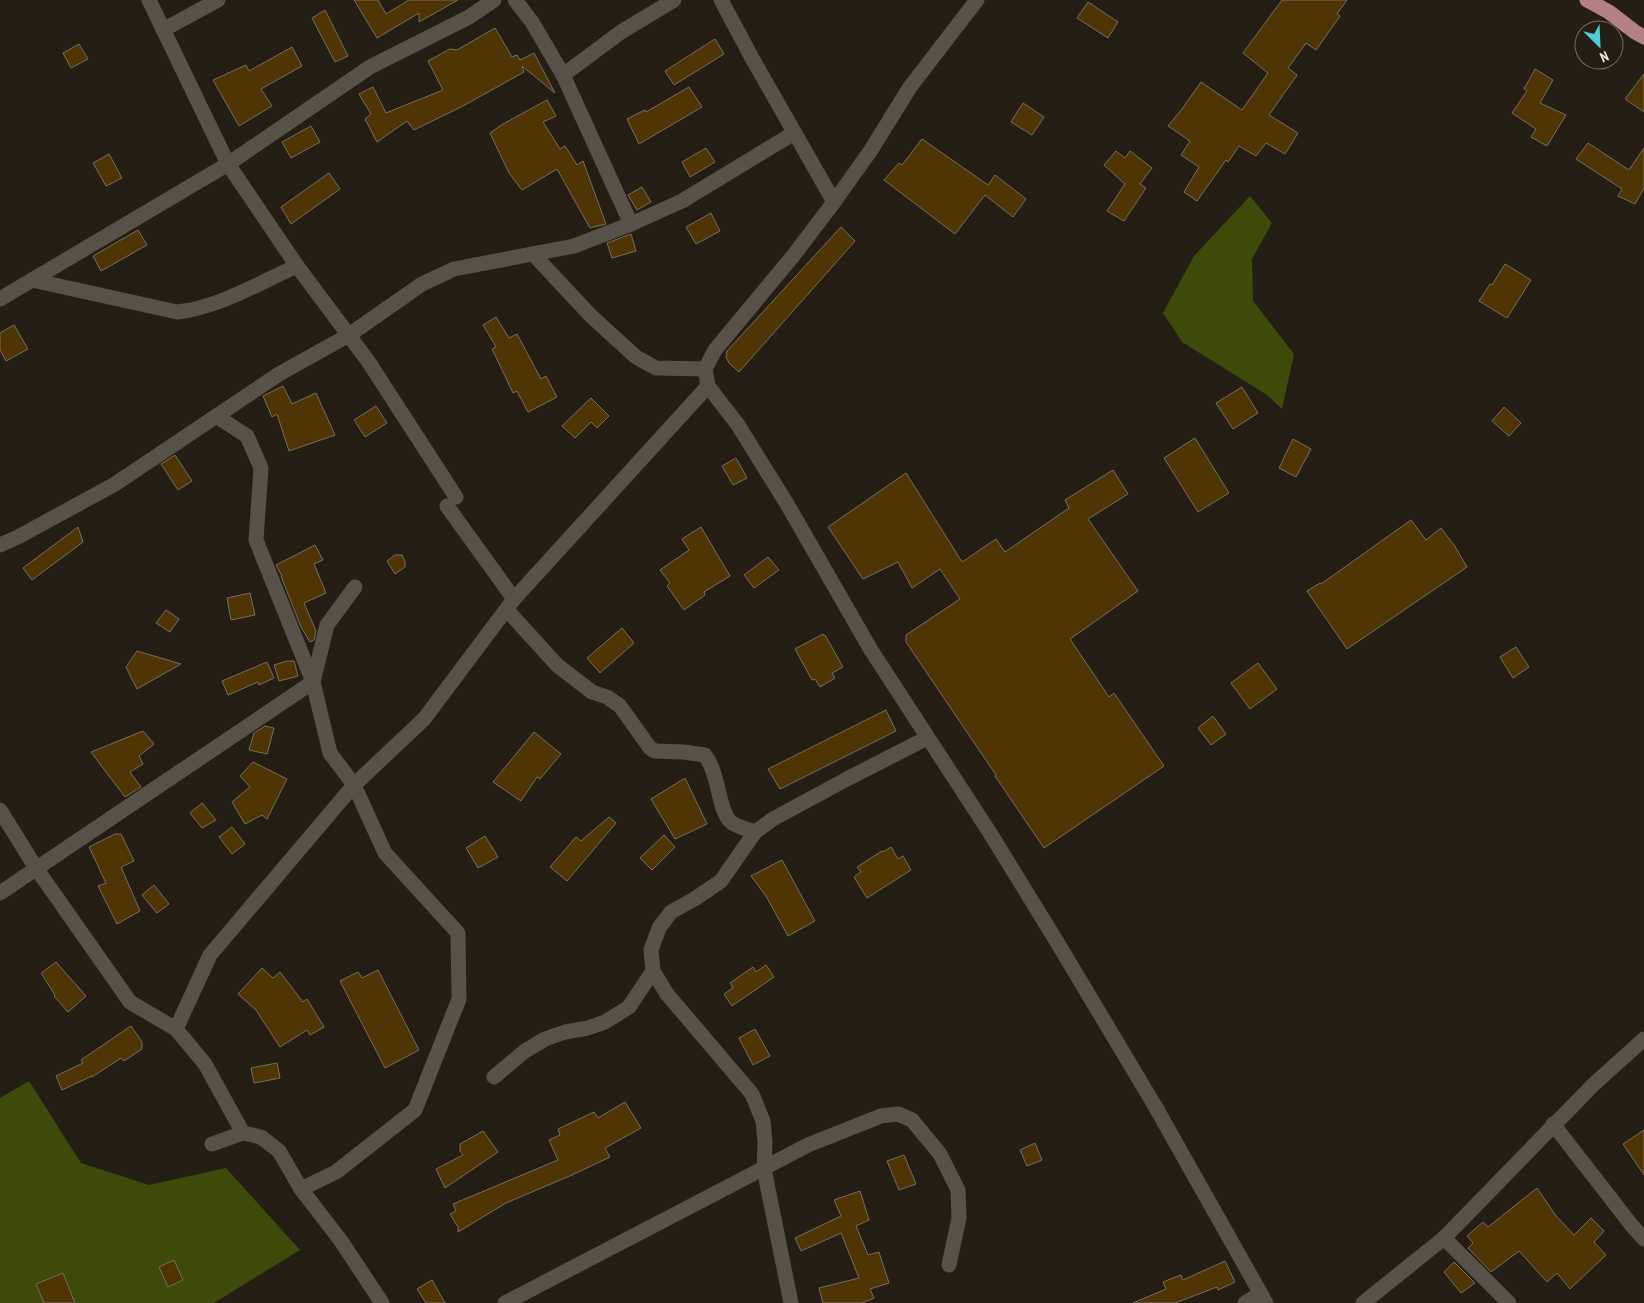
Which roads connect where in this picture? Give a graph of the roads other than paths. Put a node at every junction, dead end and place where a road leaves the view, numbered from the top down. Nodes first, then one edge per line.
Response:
1 (150, 0) edge
2 (218, 0) edge
3 (494, 0) edge
4 (515, 0) edge
5 (674, 0) edge
6 (721, 0) edge
7 (977, 0) edge
8 (1587, 0) edge
9 (163, 30) junction
10 (1644, 37) edge
11 (564, 75) junction
12 (794, 133) junction
13 (228, 164) junction
14 (834, 202) junction
15 (631, 224) junction
16 (533, 254) junction
17 (297, 266) junction
18 (32, 280) junction
19 (0, 299) edge
20 (349, 335) junction
21 (705, 369) junction
22 (708, 386) junction
23 (216, 416) junction
24 (0, 545) edge
25 (355, 587) dead end
26 (511, 605) junction
27 (313, 682) junction
28 (927, 738) junction
29 (354, 785) junction
30 (0, 810) edge
31 (755, 832) junction
32 (36, 868) junction
33 (0, 892) edge
34 (653, 971) junction
35 (176, 1029) junction
36 (1644, 1039) edge
37 (494, 1077) dead end
38 (1553, 1124) junction
39 (243, 1133) junction
40 (212, 1144) dead end
41 (764, 1169) junction
42 (302, 1189) junction
43 (1444, 1238) junction
44 (1644, 1239) edge
45 (949, 1265) dead end
46 (1263, 1299) edge
47 (382, 1303) edge
48 (505, 1303) edge
49 (791, 1303) edge
50 (1245, 1303) edge
51 (1363, 1303) edge
52 (1509, 1303) edge

1 - 9 street
2 - 9 street
3 - 13 street
4 - 11 street
5 - 11 street
6 - 12 street
7 - 14 street
8 - 10 main road
9 - 13 street
11 - 15 street
12 - 14 street
12 - 15 street
13 - 17 street
13 - 18 street
14 - 21 street
15 - 16 street
16 - 20 street
16 - 21 street
17 - 18 street
17 - 20 street
18 - 19 street
20 - 23 street
20 - 26 street
21 - 22 street
22 - 26 street
22 - 28 street
23 - 24 street
23 - 27 street
25 - 27 street
26 - 29 street
26 - 31 street
27 - 29 street
27 - 32 street
28 - 31 street
28 - 46 street
29 - 35 street
29 - 42 street
30 - 32 street
31 - 34 street
32 - 33 street
32 - 35 street
34 - 37 street
34 - 41 street
35 - 39 street
36 - 38 street
38 - 43 street
38 - 44 street
39 - 40 street
39 - 42 street
41 - 45 street
41 - 48 street
41 - 49 street
42 - 47 street
43 - 51 street
43 - 52 street
46 - 50 street

